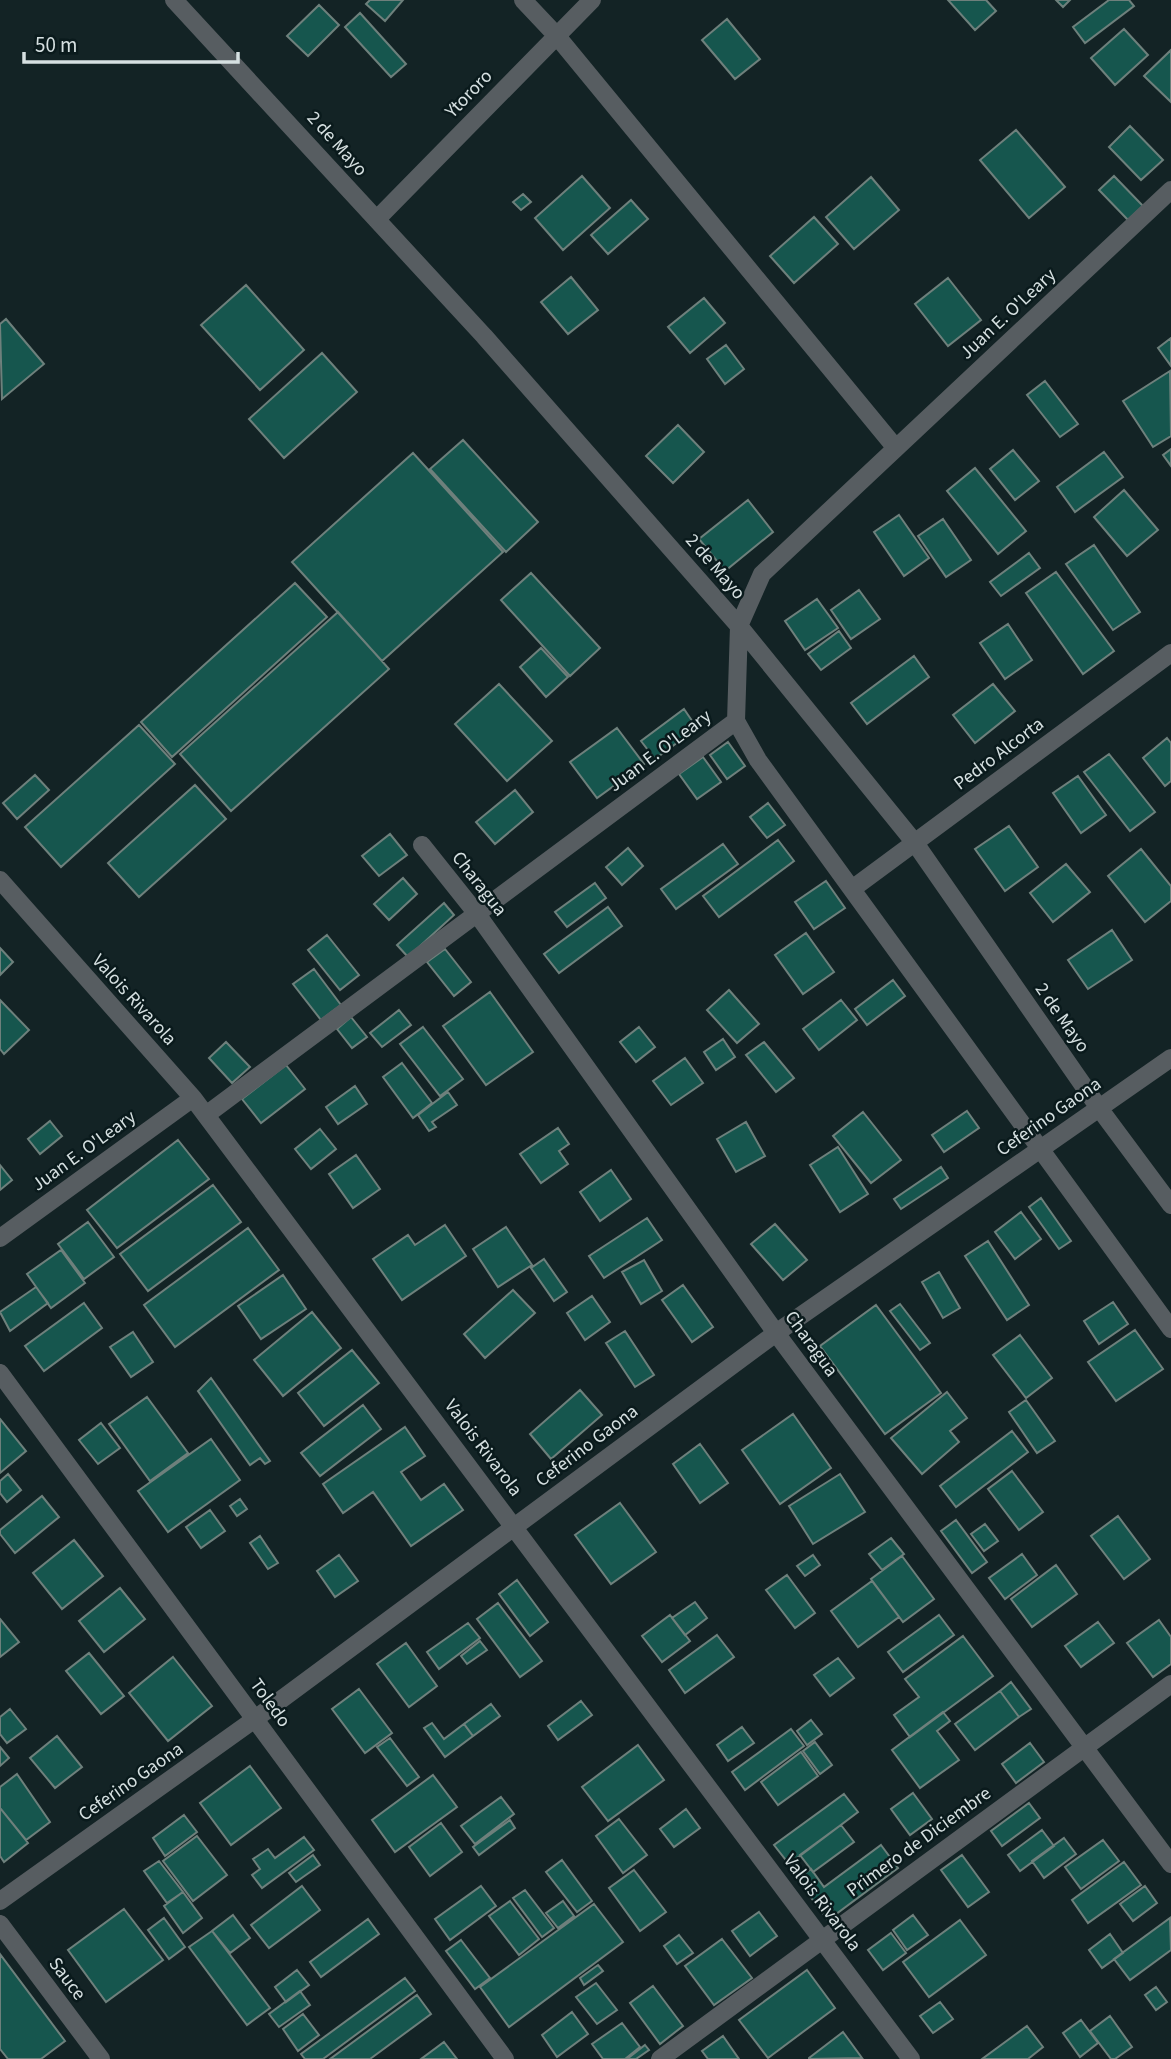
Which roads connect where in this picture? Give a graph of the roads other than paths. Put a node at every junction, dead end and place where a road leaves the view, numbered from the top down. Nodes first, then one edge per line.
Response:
1 (174, 0) edge
2 (523, 0) edge
3 (592, 0) edge
4 (556, 35) junction
5 (1171, 190) edge
6 (377, 219) junction
7 (895, 447) junction
8 (739, 626) junction
9 (1171, 653) edge
10 (736, 721) junction
11 (915, 843) junction
12 (422, 845) dead end
13 (0, 880) edge
14 (852, 889) junction
15 (477, 914) junction
16 (1171, 1058) edge
17 (192, 1098) junction
18 (1099, 1108) junction
19 (206, 1115) junction
20 (1040, 1149) junction
21 (1171, 1205) edge
22 (0, 1238) edge
23 (1171, 1329) edge
24 (776, 1333) junction
25 (0, 1373) edge
26 (515, 1526) junction
27 (1171, 1684) edge
28 (255, 1719) junction
29 (1084, 1748) junction
30 (1171, 1864) edge
31 (0, 1901) edge
32 (0, 1924) edge
33 (822, 1939) junction
34 (100, 2059) edge
35 (505, 2059) edge
36 (660, 2059) edge
37 (911, 2059) edge

1 - 6 street, 2 de Mayo
2 - 4 street
3 - 4 street, Ytororo
4 - 6 street, Ytororo
4 - 7 street
5 - 7 street, Juan E. O'Leary
6 - 8 street, 2 de Mayo
7 - 8 street, Juan E. O'Leary
8 - 10 street, Juan E. O'Leary
8 - 11 street, 2 de Mayo
9 - 11 street, Pedro Alcorta
10 - 14 street
10 - 15 street, Juan E. O'Leary
11 - 14 street, Pedro Alcorta
11 - 18 street, 2 de Mayo
12 - 15 street, Charagua
13 - 17 street, Valois Rivarola
14 - 20 street
15 - 19 street, Juan E. O'Leary
15 - 24 street, Charagua
16 - 18 street, Ceferino Gaona
17 - 19 street, Valois Rivarola
17 - 22 street, Juan E. O'Leary
18 - 20 street, Ceferino Gaona
18 - 21 street, 2 de Mayo
19 - 26 street, Valois Rivarola
20 - 23 street
20 - 24 street, Ceferino Gaona
24 - 26 street, Ceferino Gaona
24 - 29 street, Charagua
25 - 28 street, Toledo
26 - 28 street, Ceferino Gaona
26 - 33 street, Valois Rivarola
27 - 29 street, Primero de Diciembre
28 - 31 street, Ceferino Gaona
28 - 35 street, Toledo
29 - 30 street, Charagua
29 - 33 street, Primero de Diciembre
32 - 34 street, Sauce
33 - 36 street, Primero de Diciembre
33 - 37 street, Valois Rivarola

